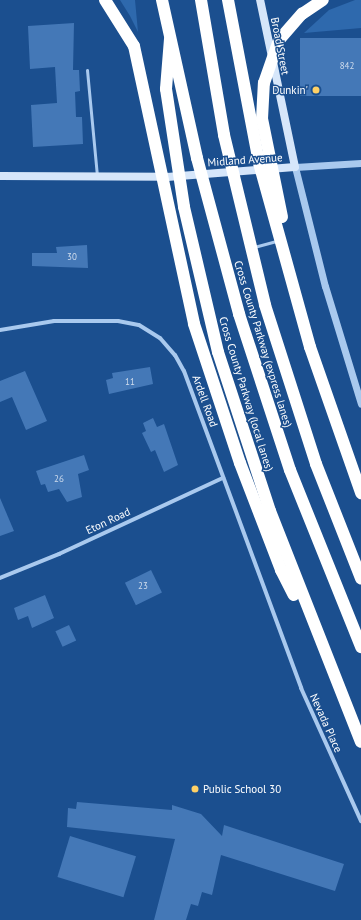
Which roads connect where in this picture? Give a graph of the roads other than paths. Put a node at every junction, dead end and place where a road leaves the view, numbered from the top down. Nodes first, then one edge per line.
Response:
1 (105, 0) edge
2 (162, 0) edge
3 (201, 0) edge
4 (228, 0) edge
5 (260, 0) edge
6 (323, 0) edge
7 (170, 39) junction
8 (87, 70) dead end
9 (361, 164) edge
10 (295, 167) junction
11 (0, 176) edge
12 (97, 178) junction
13 (274, 201) junction
14 (280, 241) junction
15 (250, 248) junction
16 (287, 268) junction
17 (0, 330) edge
18 (361, 404) edge
19 (223, 478) junction
20 (361, 494) edge
21 (0, 578) edge
22 (361, 578) edge
23 (279, 630) joint
24 (319, 642) junction
25 (361, 647) edge
26 (361, 742) edge
27 (361, 821) edge

1 - 24 highway
2 - 7 highway, Cross County Parkway (express lanes)
3 - 15 highway, Cross County Parkway (express lanes)
4 - 13 highway
5 - 10 main road, Broad Street
6 - 13 highway
7 - 24 highway, Cross County Parkway (local lanes)
7 - 25 highway, Cross County Parkway (express lanes)
8 - 12 lane
9 - 10 street
10 - 12 main road, Midland Avenue
10 - 18 street, Midland Avenue
11 - 12 main road, Midland Avenue
13 - 14 highway
13 - 16 highway
14 - 15 lane
14 - 16 highway
15 - 22 highway, Cross County Parkway (express lanes)
16 - 20 highway
17 - 19 street, Ardell Road
19 - 21 street, Eton Road
19 - 23 street, Ardell Road
23 - 27 street, Nevada Place
24 - 26 highway, Cross County Parkway (local lanes)

